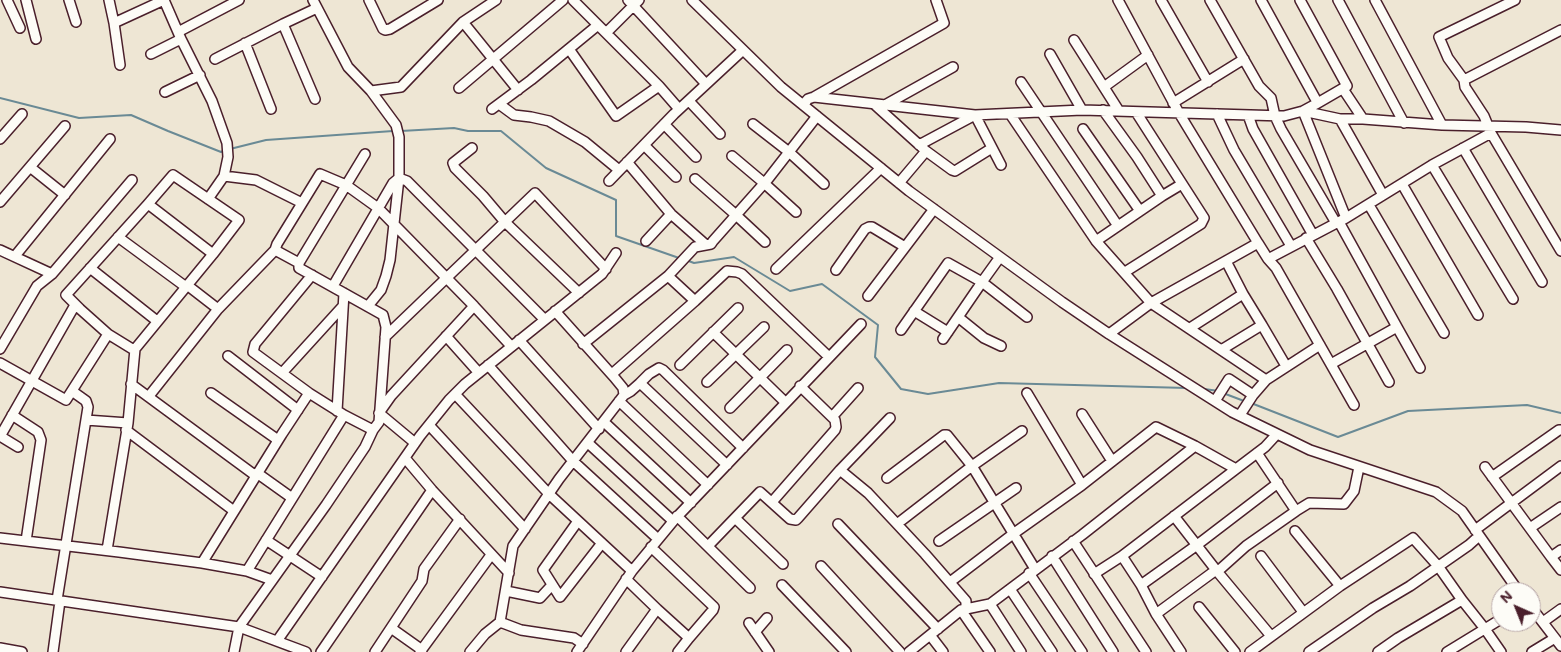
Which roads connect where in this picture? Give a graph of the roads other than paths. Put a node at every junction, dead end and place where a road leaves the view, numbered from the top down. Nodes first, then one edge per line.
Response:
1 (7, 0) edge
2 (26, 0) edge
3 (69, 0) edge
4 (109, 0) edge
5 (164, 0) edge
6 (239, 0) edge
7 (369, 0) edge
8 (438, 0) edge
9 (496, 0) edge
10 (563, 0) edge
11 (573, 0) edge
12 (692, 0) edge
13 (936, 0) edge
14 (1118, 0) edge
15 (1161, 0) edge
16 (1210, 0) edge
17 (1261, 0) edge
18 (1300, 0) edge
19 (1338, 0) edge
20 (1375, 0) edge
21 (1515, 0) edge
22 (634, 2) edge
23 (314, 4) edge
24 (76, 22) dead end
25 (463, 22) junction
26 (114, 23) junction
27 (283, 24) junction
28 (598, 25) junction
29 (20, 28) dead end
30 (1561, 30) edge
31 (606, 33) junction
32 (180, 36) junction
33 (36, 39) dead end
34 (1074, 40) dead end
35 (246, 43) junction
36 (569, 49) junction
37 (743, 50) junction
38 (151, 54) dead end
39 (1050, 54) dead end
40 (1148, 55) junction
41 (215, 59) dead end
42 (494, 59) junction
43 (1244, 59) junction
44 (120, 65) dead end
45 (953, 66) dead end
46 (200, 75) junction
47 (1464, 80) junction
48 (1021, 82) dead end
49 (1208, 82) junction
50 (706, 84) junction
51 (659, 86) junction
52 (459, 88) dead end
53 (1104, 88) junction
54 (1343, 88) junction
55 (518, 90) junction
56 (371, 91) junction
57 (165, 92) dead end
58 (814, 97) junction
59 (315, 99) dead end
60 (689, 101) junction
61 (1174, 103) junction
62 (874, 104) junction
63 (1316, 104) junction
64 (803, 105) junction
65 (885, 105) junction
66 (271, 109) dead end
67 (679, 109) junction
68 (1082, 110) junction
69 (1103, 110) junction
70 (1119, 111) junction
71 (1303, 111) junction
72 (1042, 112) junction
73 (1136, 112) junction
74 (22, 114) dead end
75 (1010, 114) junction
76 (1179, 114) junction
77 (1218, 114) junction
78 (975, 115) junction
79 (1248, 115) junction
80 (816, 116) junction
81 (1275, 116) junction
82 (1340, 119) junction
83 (1363, 119) junction
84 (1404, 123) junction
85 (664, 124) junction
86 (753, 124) dead end
87 (1442, 125) junction
88 (65, 126) dead end
89 (1083, 129) dead end
90 (1490, 130) junction
91 (1561, 130) edge
92 (720, 134) dead end
93 (110, 138) dead end
94 (0, 140) edge
95 (644, 145) junction
96 (472, 148) dead end
97 (923, 148) junction
98 (992, 148) junction
99 (1463, 148) junction
100 (788, 152) junction
101 (364, 154) dead end
102 (732, 156) dead end
103 (696, 157) dead end
104 (627, 162) junction
105 (1001, 165) dead end
106 (1432, 166) junction
107 (30, 168) junction
108 (881, 168) junction
109 (619, 170) junction
110 (224, 176) junction
111 (676, 177) dead end
112 (399, 178) junction
113 (695, 179) dead end
114 (132, 180) dead end
115 (608, 181) dead end
116 (764, 183) junction
117 (899, 183) junction
118 (824, 184) dead end
119 (1182, 184) junction
120 (1402, 184) junction
121 (346, 185) junction
122 (65, 195) junction
123 (1384, 195) junction
124 (1162, 196) junction
125 (208, 198) junction
126 (0, 202) edge
127 (302, 203) junction
128 (148, 204) junction
129 (1369, 205) junction
130 (378, 208) junction
131 (934, 209) junction
132 (1140, 211) junction
133 (796, 212) dead end
134 (671, 214) junction
135 (736, 215) junction
136 (1340, 221) junction
137 (505, 222) junction
138 (393, 223) junction
139 (1118, 226) junction
140 (1310, 237) junction
141 (118, 238) junction
142 (646, 241) dead end
143 (1096, 241) junction
144 (765, 242) dead end
145 (1258, 243) junction
146 (705, 244) junction
147 (1291, 246) junction
148 (905, 247) junction
149 (0, 250) edge
150 (275, 250) junction
151 (476, 251) junction
152 (1561, 251) edge
153 (616, 253) dead end
154 (213, 254) junction
155 (15, 256) junction
156 (1000, 257) junction
157 (1268, 258) junction
158 (1226, 261) junction
159 (299, 263) junction
160 (90, 268) junction
161 (606, 269) junction
162 (776, 269) dead end
163 (836, 270) dead end
164 (1125, 272) junction
165 (52, 274) junction
166 (312, 275) junction
167 (668, 276) junction
168 (447, 277) junction
169 (982, 282) junction
170 (1542, 282) dead end
171 (186, 286) junction
172 (333, 286) junction
173 (344, 293) junction
174 (579, 294) junction
175 (1243, 294) junction
176 (868, 296) dead end
177 (1513, 299) dead end
178 (695, 301) junction
179 (1151, 303) junction
180 (75, 305) junction
181 (343, 306) junction
182 (368, 306) junction
183 (474, 306) junction
184 (738, 308) dead end
185 (218, 309) junction
186 (555, 311) junction
187 (914, 311) junction
188 (1478, 315) dead end
189 (958, 317) junction
190 (1027, 317) dead end
191 (544, 319) junction
192 (156, 321) junction
193 (861, 324) dead end
194 (1262, 326) junction
195 (764, 327) dead end
196 (1397, 327) junction
197 (1190, 328) junction
198 (901, 330) dead end
199 (713, 332) junction
200 (1444, 332) dead end
201 (108, 334) junction
202 (1109, 334) junction
203 (446, 336) junction
204 (385, 337) junction
205 (519, 340) junction
206 (583, 344) junction
207 (1368, 344) junction
208 (1320, 345) junction
209 (511, 346) junction
210 (1001, 346) dead end
211 (0, 350) edge
212 (134, 350) junction
213 (787, 350) dead end
214 (1221, 350) junction
215 (737, 355) junction
216 (228, 356) dead end
217 (828, 357) junction
218 (0, 363) edge
219 (1331, 364) junction
220 (488, 365) junction
221 (680, 365) dead end
222 (1286, 366) junction
223 (1420, 368) dead end
224 (282, 373) junction
225 (479, 373) junction
226 (612, 374) junction
227 (760, 378) junction
228 (1266, 380) junction
229 (32, 381) junction
230 (707, 382) dead end
231 (1389, 382) dead end
232 (640, 383) junction
233 (131, 384) junction
234 (800, 386) junction
235 (858, 388) dead end
236 (72, 391) junction
237 (211, 393) dead end
238 (309, 393) junction
239 (454, 394) junction
240 (1027, 394) dead end
241 (149, 396) junction
242 (622, 398) junction
243 (1216, 399) junction
244 (1250, 400) junction
245 (785, 402) junction
246 (1354, 405) dead end
247 (730, 408) dead end
248 (298, 410) junction
249 (340, 413) junction
250 (379, 413) junction
251 (1082, 414) dead end
252 (12, 415) junction
253 (1240, 415) junction
254 (832, 417) junction
255 (890, 418) dead end
256 (86, 420) junction
257 (429, 424) junction
258 (602, 425) junction
259 (127, 427) junction
260 (373, 430) junction
261 (1561, 430) edge
262 (1022, 431) dead end
263 (0, 434) edge
264 (1277, 434) junction
265 (278, 440) junction
266 (588, 442) junction
267 (415, 443) junction
268 (1195, 446) junction
269 (18, 447) dead end
270 (743, 448) junction
271 (1257, 453) junction
272 (405, 458) junction
273 (573, 461) junction
274 (1112, 461) junction
275 (727, 465) junction
276 (972, 466) junction
277 (1561, 466) edge
278 (1359, 467) junction
279 (1485, 467) dead end
280 (1236, 469) junction
281 (840, 470) junction
282 (257, 475) junction
283 (1492, 477) junction
284 (886, 478) dead end
285 (1278, 483) junction
286 (708, 485) junction
287 (1082, 485) junction
288 (1016, 488) dead end
289 (432, 490) junction
290 (549, 494) junction
291 (292, 498) junction
292 (772, 502) junction
293 (1511, 502) junction
294 (691, 503) junction
295 (995, 503) junction
296 (1561, 507) edge
297 (234, 511) junction
298 (1296, 511) junction
299 (1174, 516) junction
300 (735, 518) junction
301 (460, 519) junction
302 (675, 519) junction
303 (578, 521) junction
304 (838, 524) dead end
305 (897, 524) junction
306 (1530, 528) junction
307 (525, 529) junction
308 (1295, 531) dead end
309 (1477, 533) junction
310 (1013, 534) junction
311 (0, 538) edge
312 (658, 539) junction
313 (266, 540) junction
314 (26, 541) junction
315 (939, 541) dead end
316 (1073, 541) junction
317 (602, 543) junction
318 (66, 545) junction
319 (1197, 545) junction
320 (708, 546) junction
321 (651, 547) junction
322 (107, 550) junction
323 (1561, 550) edge
324 (492, 554) junction
325 (290, 556) junction
326 (1052, 556) junction
327 (1122, 556) junction
328 (1261, 556) dead end
329 (1552, 557) junction
330 (202, 563) junction
331 (783, 564) dead end
332 (821, 566) dead end
333 (1438, 566) junction
334 (632, 570) junction
335 (1561, 570) edge
336 (247, 571) junction
337 (1032, 571) junction
338 (1217, 571) junction
339 (509, 572) junction
340 (1094, 574) junction
341 (322, 576) junction
342 (626, 579) junction
343 (272, 580) junction
344 (950, 582) junction
345 (1513, 582) edge
346 (552, 585) junction
347 (782, 585) dead end
348 (1140, 585) junction
349 (1340, 586) junction
350 (750, 588) dead end
351 (1010, 588) junction
352 (506, 591) junction
353 (0, 592) edge
354 (58, 600) junction
355 (1462, 600) junction
356 (990, 604) junction
357 (1199, 607) dead end
358 (657, 609) junction
359 (1561, 609) edge
360 (964, 610) junction
361 (1303, 612) junction
362 (1156, 614) junction
363 (768, 618) dead end
364 (500, 622) junction
365 (1542, 622) joint
366 (749, 623) dead end
367 (1491, 625) edge
368 (239, 627) junction
369 (391, 628) junction
370 (938, 629) junction
371 (1485, 629) junction
372 (755, 632) junction
373 (930, 635) junction
374 (1271, 636) junction
375 (689, 638) junction
376 (277, 641) junction
377 (1558, 642) edge
378 (0, 648) edge
379 (580, 648) edge
380 (421, 651) edge
381 (1314, 651) edge
382 (22, 652) edge
383 (53, 652) edge
384 (234, 652) edge
385 (306, 652) edge
386 (321, 652) edge
387 (375, 652) edge
388 (470, 652) edge
389 (626, 652) edge
390 (678, 652) edge
391 (769, 652) edge
392 (846, 652) edge
393 (900, 652) edge
394 (909, 652) edge
395 (943, 652) edge
396 (990, 652) edge
397 (1021, 652) edge
398 (1052, 652) edge
399 (1082, 652) edge
400 (1114, 652) edge
401 (1146, 652) edge
402 (1181, 652) edge
403 (1236, 652) edge
404 (1250, 652) edge
405 (1378, 652) edge
406 (1447, 652) edge
407 (1501, 652) edge
408 (1532, 652) edge

1 - 29 street
2 - 33 street
3 - 24 street
4 - 26 street
5 - 26 street
5 - 32 street
6 - 32 street
7 - 8 street
9 - 25 street
10 - 42 street
11 - 28 street
12 - 37 street
13 - 58 street
14 - 40 street
15 - 49 street
16 - 43 street
17 - 63 street
18 - 54 street
19 - 84 street
20 - 87 street
21 - 47 street
22 - 31 street
22 - 50 street
23 - 27 street
23 - 56 street
25 - 42 street
25 - 56 street
26 - 44 street
27 - 35 street
27 - 59 street
28 - 31 street
28 - 36 street
30 - 47 street
31 - 51 street
32 - 38 street
32 - 46 street
34 - 53 street
35 - 41 street
35 - 66 street
36 - 51 street
36 - 55 street
37 - 50 street
37 - 64 street
39 - 68 street
40 - 53 street
40 - 61 street
42 - 52 street
42 - 55 street
43 - 49 street
43 - 81 street
45 - 65 street
46 - 57 street
46 - 110 street
47 - 90 street
48 - 72 street
49 - 61 street
50 - 60 street
51 - 67 street
53 - 70 street
54 - 63 street
54 - 83 street
55 - 109 street
56 - 112 street
58 - 62 street
58 - 64 street
60 - 67 street
60 - 92 street
61 - 76 street
62 - 65 street
62 - 97 street
63 - 71 street
64 - 80 street
65 - 78 street
67 - 85 street
68 - 69 street
68 - 72 street
69 - 70 street
69 - 124 street
70 - 73 street
71 - 81 street
71 - 82 street
71 - 136 street
72 - 75 street
72 - 139 street
73 - 76 street
73 - 119 street
74 - 94 street
75 - 78 street
75 - 143 street
76 - 77 street
76 - 145 street
77 - 79 street
77 - 147 street
78 - 97 street
78 - 98 street
79 - 81 street
79 - 140 street
80 - 100 street
80 - 108 street
81 - 136 street
82 - 83 street
82 - 123 street
83 - 84 street
84 - 87 street
85 - 95 street
85 - 103 street
86 - 100 street
87 - 90 street
88 - 107 street
89 - 132 street
90 - 91 street
90 - 99 street
90 - 152 street
93 - 122 street
95 - 104 street
95 - 111 street
96 - 137 street
97 - 98 street
97 - 117 street
98 - 105 street
99 - 106 street
99 - 170 street
100 - 116 street
100 - 118 street
101 - 121 street
102 - 116 street
104 - 109 street
104 - 134 street
106 - 120 street
106 - 177 street
107 - 122 street
107 - 126 street
108 - 117 street
108 - 162 street
109 - 115 street
110 - 125 street
110 - 127 street
112 - 130 street
112 - 138 street
112 - 151 street
113 - 135 street
114 - 165 street
116 - 133 street
116 - 135 street
117 - 131 street
119 - 124 street
119 - 164 street
120 - 123 street
120 - 188 street
121 - 127 street
121 - 130 street
121 - 159 street
122 - 155 street
123 - 129 street
124 - 132 street
125 - 128 street
125 - 154 street
127 - 150 street
128 - 141 street
128 - 154 street
129 - 136 street
129 - 200 street
130 - 138 street
130 - 172 street
131 - 148 street
131 - 156 street
132 - 139 street
134 - 142 street
134 - 146 street
135 - 144 street
135 - 146 street
136 - 140 street
136 - 196 street
137 - 151 street
137 - 161 street
137 - 174 street
138 - 168 street
138 - 182 street
139 - 143 street
140 - 147 street
140 - 207 street
141 - 160 street
141 - 171 street
143 - 164 street
145 - 157 street
145 - 158 street
146 - 167 street
147 - 157 street
148 - 163 street
148 - 176 street
149 - 155 street
150 - 159 street
150 - 185 street
151 - 168 street
151 - 191 street
153 - 161 street
154 - 171 street
155 - 165 street
156 - 169 street
156 - 202 street
157 - 208 street
158 - 175 street
158 - 179 street
159 - 166 street
160 - 180 street
160 - 192 street
161 - 174 street
164 - 179 street
165 - 211 street
166 - 172 street
166 - 224 street
167 - 178 street
167 - 206 street
168 - 183 street
168 - 204 street
169 - 187 street
169 - 189 street
169 - 190 street
171 - 185 street
171 - 192 street
172 - 173 street
173 - 181 street
173 - 182 street
174 - 186 street
175 - 194 street
175 - 197 street
178 - 217 street
178 - 226 street
179 - 197 street
179 - 202 street
180 - 201 street
180 - 229 street
181 - 224 street
181 - 249 street
182 - 204 street
183 - 203 street
183 - 209 street
184 - 199 street
185 - 241 street
186 - 191 street
186 - 206 street
187 - 189 street
187 - 198 street
189 - 210 street
191 - 205 street
192 - 212 street
193 - 217 street
194 - 214 street
194 - 222 street
195 - 215 street
196 - 207 street
196 - 223 street
197 - 214 street
199 - 215 street
199 - 221 street
201 - 212 street
201 - 236 street
202 - 243 street
203 - 225 street
203 - 250 street
204 - 250 street
205 - 209 street
205 - 258 street
206 - 226 street
207 - 219 street
207 - 231 street
208 - 219 street
208 - 222 street
209 - 220 street
212 - 233 street
213 - 227 street
214 - 228 street
215 - 227 street
215 - 230 street
216 - 248 street
217 - 234 street
218 - 229 street
219 - 246 street
220 - 225 street
220 - 273 street
222 - 228 street
224 - 238 street
225 - 239 street
226 - 242 street
227 - 245 street
227 - 247 street
228 - 244 street
229 - 236 street
229 - 252 street
232 - 242 street
232 - 270 street
232 - 275 street
233 - 241 street
233 - 259 street
234 - 245 street
234 - 254 street
235 - 254 street
236 - 256 street
237 - 265 street
238 - 248 street
238 - 249 street
239 - 257 street
239 - 290 street
240 - 287 street
241 - 282 street
242 - 258 street
242 - 286 street
243 - 244 street
243 - 253 street
244 - 253 street
245 - 270 street
248 - 265 street
249 - 260 street
249 - 291 street
250 - 260 street
250 - 267 street
251 - 274 street
252 - 263 street
252 - 314 street
253 - 264 street
254 - 292 street
255 - 281 street
256 - 259 street
256 - 318 street
257 - 267 street
257 - 307 street
258 - 266 street
258 - 294 street
259 - 297 street
259 - 322 street
260 - 325 street
261 - 283 street
262 - 276 street
263 - 269 street
264 - 271 street
264 - 278 street
265 - 282 street
266 - 273 street
266 - 302 street
267 - 272 street
268 - 274 street
268 - 280 street
268 - 316 street
270 - 275 street
271 - 280 street
271 - 285 street
272 - 289 street
272 - 341 street
273 - 290 street
273 - 312 street
274 - 287 street
275 - 286 street
276 - 284 street
276 - 295 street
276 - 305 street
277 - 293 street
278 - 298 street
278 - 309 street
279 - 283 street
280 - 299 street
281 - 292 street
281 - 305 street
282 - 291 street
282 - 297 street
283 - 293 street
285 - 298 street
285 - 319 street
286 - 294 street
287 - 310 street
288 - 295 street
289 - 301 street
289 - 386 street
290 - 303 street
290 - 307 street
291 - 313 street
292 - 300 street
293 - 306 street
293 - 309 street
294 - 302 street
295 - 310 street
295 - 315 street
296 - 306 street
297 - 330 street
298 - 338 street
299 - 319 street
299 - 327 street
300 - 320 street
300 - 331 street
301 - 324 street
301 - 369 street
302 - 312 street
302 - 320 street
303 - 317 street
303 - 346 street
304 - 370 street
305 - 344 street
306 - 329 street
307 - 339 street
308 - 349 street
309 - 333 street
309 - 345 street
310 - 337 street
310 - 344 street
311 - 314 street
312 - 321 street
313 - 325 street
313 - 336 street
314 - 318 street
316 - 326 street
316 - 340 street
317 - 334 street
317 - 346 street
318 - 322 street
318 - 354 street
319 - 338 street
319 - 348 street
320 - 350 street
321 - 334 street
321 - 375 street
322 - 330 street
323 - 329 street
324 - 339 street
324 - 380 street
325 - 341 street
325 - 343 street
326 - 337 street
326 - 400 street
327 - 340 street
327 - 348 street
328 - 361 street
329 - 335 street
330 - 336 street
332 - 393 street
333 - 349 street
333 - 355 street
333 - 381 street
334 - 342 street
336 - 343 street
337 - 351 street
337 - 399 street
338 - 362 street
338 - 374 street
339 - 352 street
340 - 401 street
341 - 376 street
342 - 358 street
342 - 379 street
343 - 368 street
344 - 360 street
346 - 352 street
347 - 392 street
348 - 362 street
349 - 361 street
351 - 356 street
351 - 398 street
352 - 364 street
353 - 354 street
354 - 368 street
354 - 383 street
355 - 371 street
355 - 405 street
356 - 360 street
356 - 397 street
357 - 403 street
358 - 375 street
358 - 389 street
359 - 365 street
360 - 370 street
360 - 396 street
361 - 374 street
362 - 402 street
363 - 372 street
364 - 379 street
364 - 388 street
365 - 377 street
366 - 372 street
367 - 371 street
368 - 376 street
368 - 384 street
369 - 380 street
369 - 387 street
370 - 373 street
371 - 406 street
371 - 407 street
372 - 391 street
373 - 394 street
373 - 395 street
374 - 404 street
375 - 390 street
376 - 385 street
377 - 408 street
378 - 382 street

